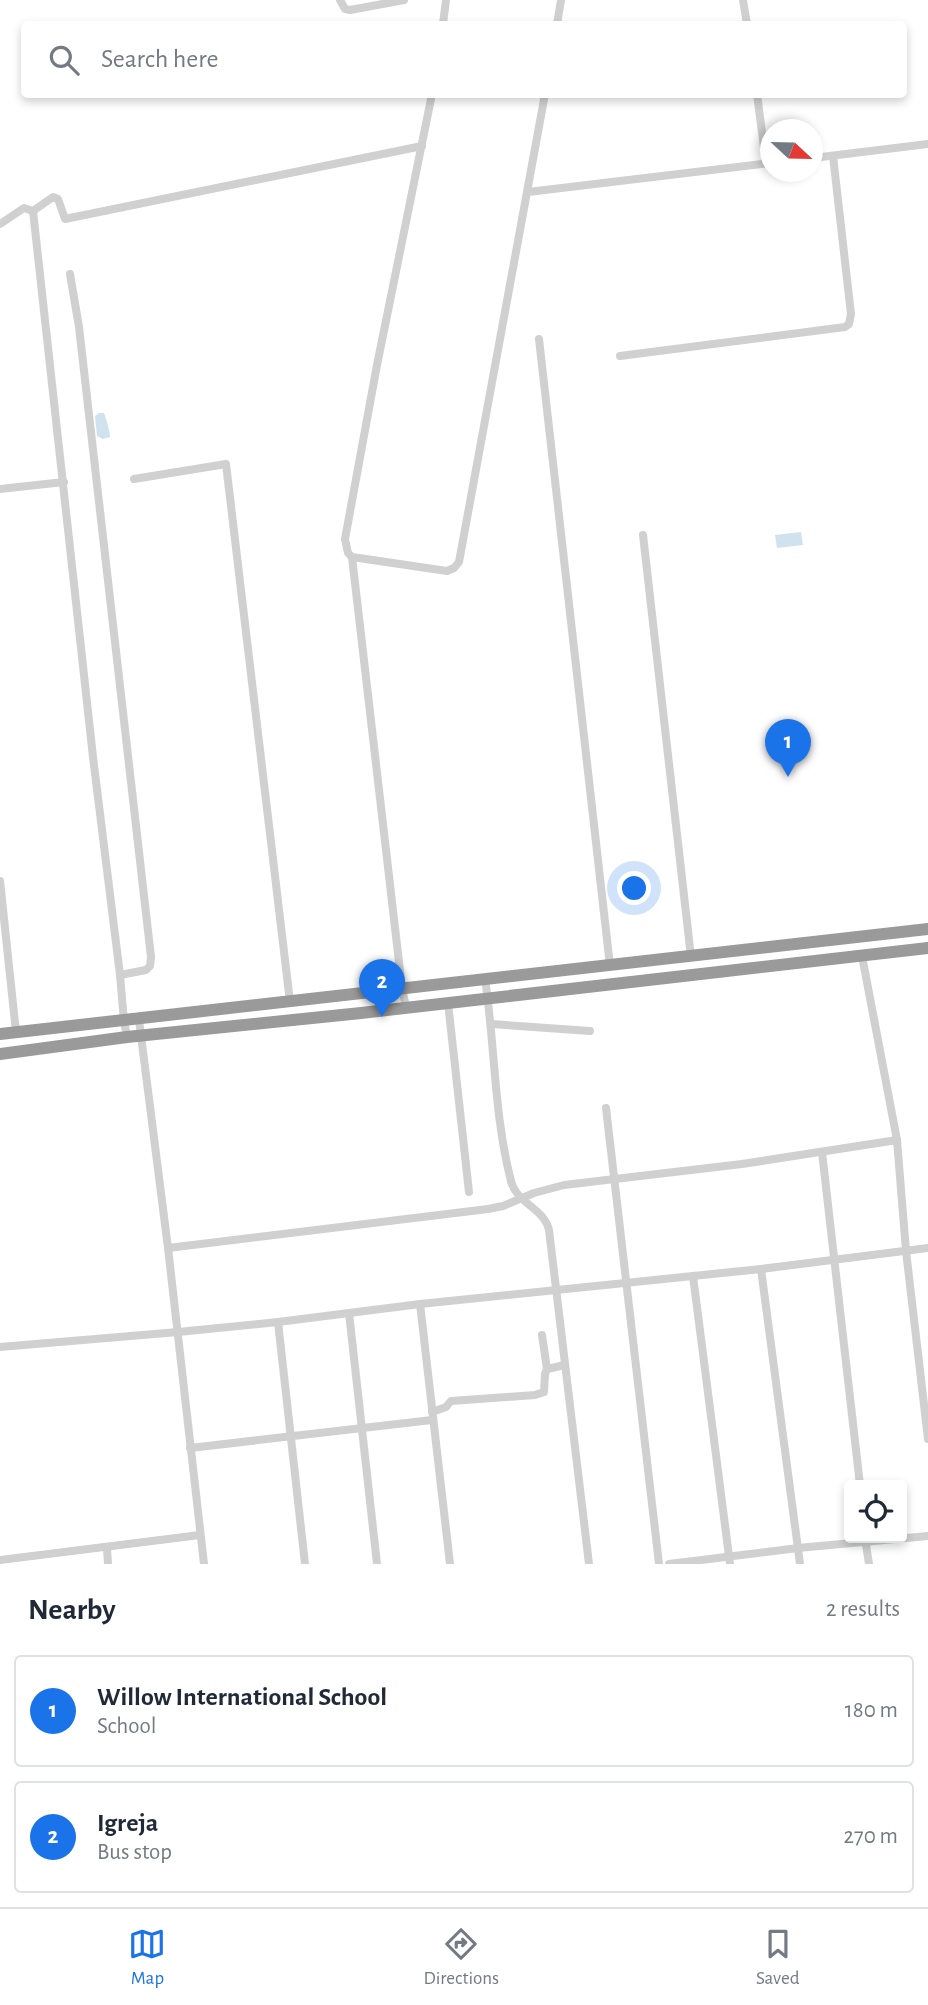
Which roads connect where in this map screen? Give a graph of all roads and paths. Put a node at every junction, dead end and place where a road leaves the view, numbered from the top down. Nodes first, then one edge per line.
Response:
1 (340, 0) edge
2 (404, 0) edge
3 (446, 0) edge
4 (561, 0) edge
5 (743, 0) edge
6 (443, 21) edge
7 (557, 21) edge
8 (746, 21) edge
9 (431, 98) edge
10 (544, 98) edge
11 (758, 98) edge
12 (761, 119) edge
13 (928, 144) edge
14 (422, 146) junction
15 (833, 156) junction
16 (823, 157) edge
17 (760, 164) edge
18 (528, 192) junction
19 (33, 211) junction
20 (0, 224) edge
21 (70, 274) dead end
22 (539, 339) dead end
23 (620, 356) dead end
24 (134, 479) dead end
25 (64, 482) junction
26 (0, 489) edge
27 (643, 535) dead end
28 (352, 557) junction
29 (0, 881) edge
30 (928, 929) edge
31 (928, 948) edge
32 (862, 956) junction
33 (691, 957) junction
34 (610, 966) junction
35 (120, 975) junction
36 (485, 979) junction
37 (402, 988) junction
38 (488, 998) junction
39 (290, 1002) junction
40 (448, 1003) junction
41 (406, 1007) junction
42 (139, 1020) junction
43 (124, 1021) junction
44 (491, 1024) junction
45 (590, 1031) dead end
46 (16, 1032) junction
47 (0, 1034) edge
48 (127, 1037) junction
49 (142, 1037) junction
50 (0, 1054) edge
51 (606, 1108) dead end
52 (897, 1140) junction
53 (822, 1152) junction
54 (614, 1178) junction
55 (470, 1192) dead end
56 (521, 1198) junction
57 (168, 1248) junction
58 (928, 1248) edge
59 (906, 1251) junction
60 (835, 1259) junction
61 (761, 1269) junction
62 (693, 1276) junction
63 (627, 1282) junction
64 (557, 1289) junction
65 (420, 1304) junction
66 (349, 1313) junction
67 (278, 1322) junction
68 (177, 1332) junction
69 (542, 1335) dead end
70 (0, 1347) edge
71 (565, 1365) junction
72 (547, 1370) junction
73 (432, 1416) junction
74 (362, 1429) junction
75 (290, 1437) junction
76 (928, 1439) edge
77 (190, 1448) junction
78 (859, 1480) edge
79 (200, 1535) junction
80 (928, 1536) edge
81 (907, 1537) edge
82 (844, 1543) edge
83 (866, 1543) edge
84 (107, 1548) junction
85 (798, 1548) junction
86 (0, 1560) edge
87 (730, 1560) edge
88 (108, 1564) edge
89 (204, 1564) edge
90 (305, 1564) edge
91 (377, 1564) edge
92 (450, 1564) edge
93 (589, 1564) edge
94 (659, 1564) edge
95 (669, 1564) edge
96 (800, 1564) edge
97 (869, 1564) edge

1 - 2 street
3 - 6 street
4 - 7 street
5 - 8 street
9 - 14 street
10 - 18 street
11 - 12 street
13 - 15 street
14 - 19 street
14 - 28 street
15 - 16 street
15 - 23 street
17 - 18 street
18 - 28 street
19 - 20 street
19 - 25 street
21 - 35 street
22 - 34 street
24 - 39 street
25 - 26 street
25 - 35 street
27 - 33 street
28 - 37 street
29 - 46 street
30 - 33 highway
31 - 32 highway
32 - 38 highway
32 - 52 street
33 - 34 highway
34 - 36 highway
35 - 43 street
36 - 37 highway
36 - 38 street
37 - 39 highway
37 - 41 street
38 - 40 highway
38 - 44 street
39 - 42 highway
40 - 41 highway
40 - 55 street
41 - 49 highway
42 - 43 highway
42 - 49 street
43 - 46 highway
43 - 48 street
44 - 45 street
44 - 56 street
46 - 47 highway
48 - 49 highway
48 - 50 highway
49 - 57 street
51 - 54 street
52 - 53 street
52 - 59 street
53 - 54 street
53 - 60 street
54 - 56 street
54 - 63 street
56 - 57 street
56 - 64 street
57 - 68 street
58 - 59 street
59 - 60 street
59 - 76 street
60 - 61 street
60 - 78 street
61 - 62 street
61 - 85 street
62 - 63 street
62 - 87 street
63 - 64 street
63 - 94 street
64 - 65 street
64 - 71 street
65 - 66 street
65 - 73 street
66 - 67 street
66 - 74 street
67 - 68 street
67 - 75 street
68 - 70 street
68 - 77 street
69 - 72 street
71 - 72 street
71 - 93 street
72 - 73 street
73 - 74 street
73 - 92 street
74 - 75 street
74 - 91 street
75 - 77 street
75 - 90 street
77 - 79 street
79 - 84 street
79 - 89 street
80 - 81 street
82 - 85 street
83 - 97 street
84 - 86 street
84 - 88 street
85 - 87 street
85 - 96 street
87 - 95 street

